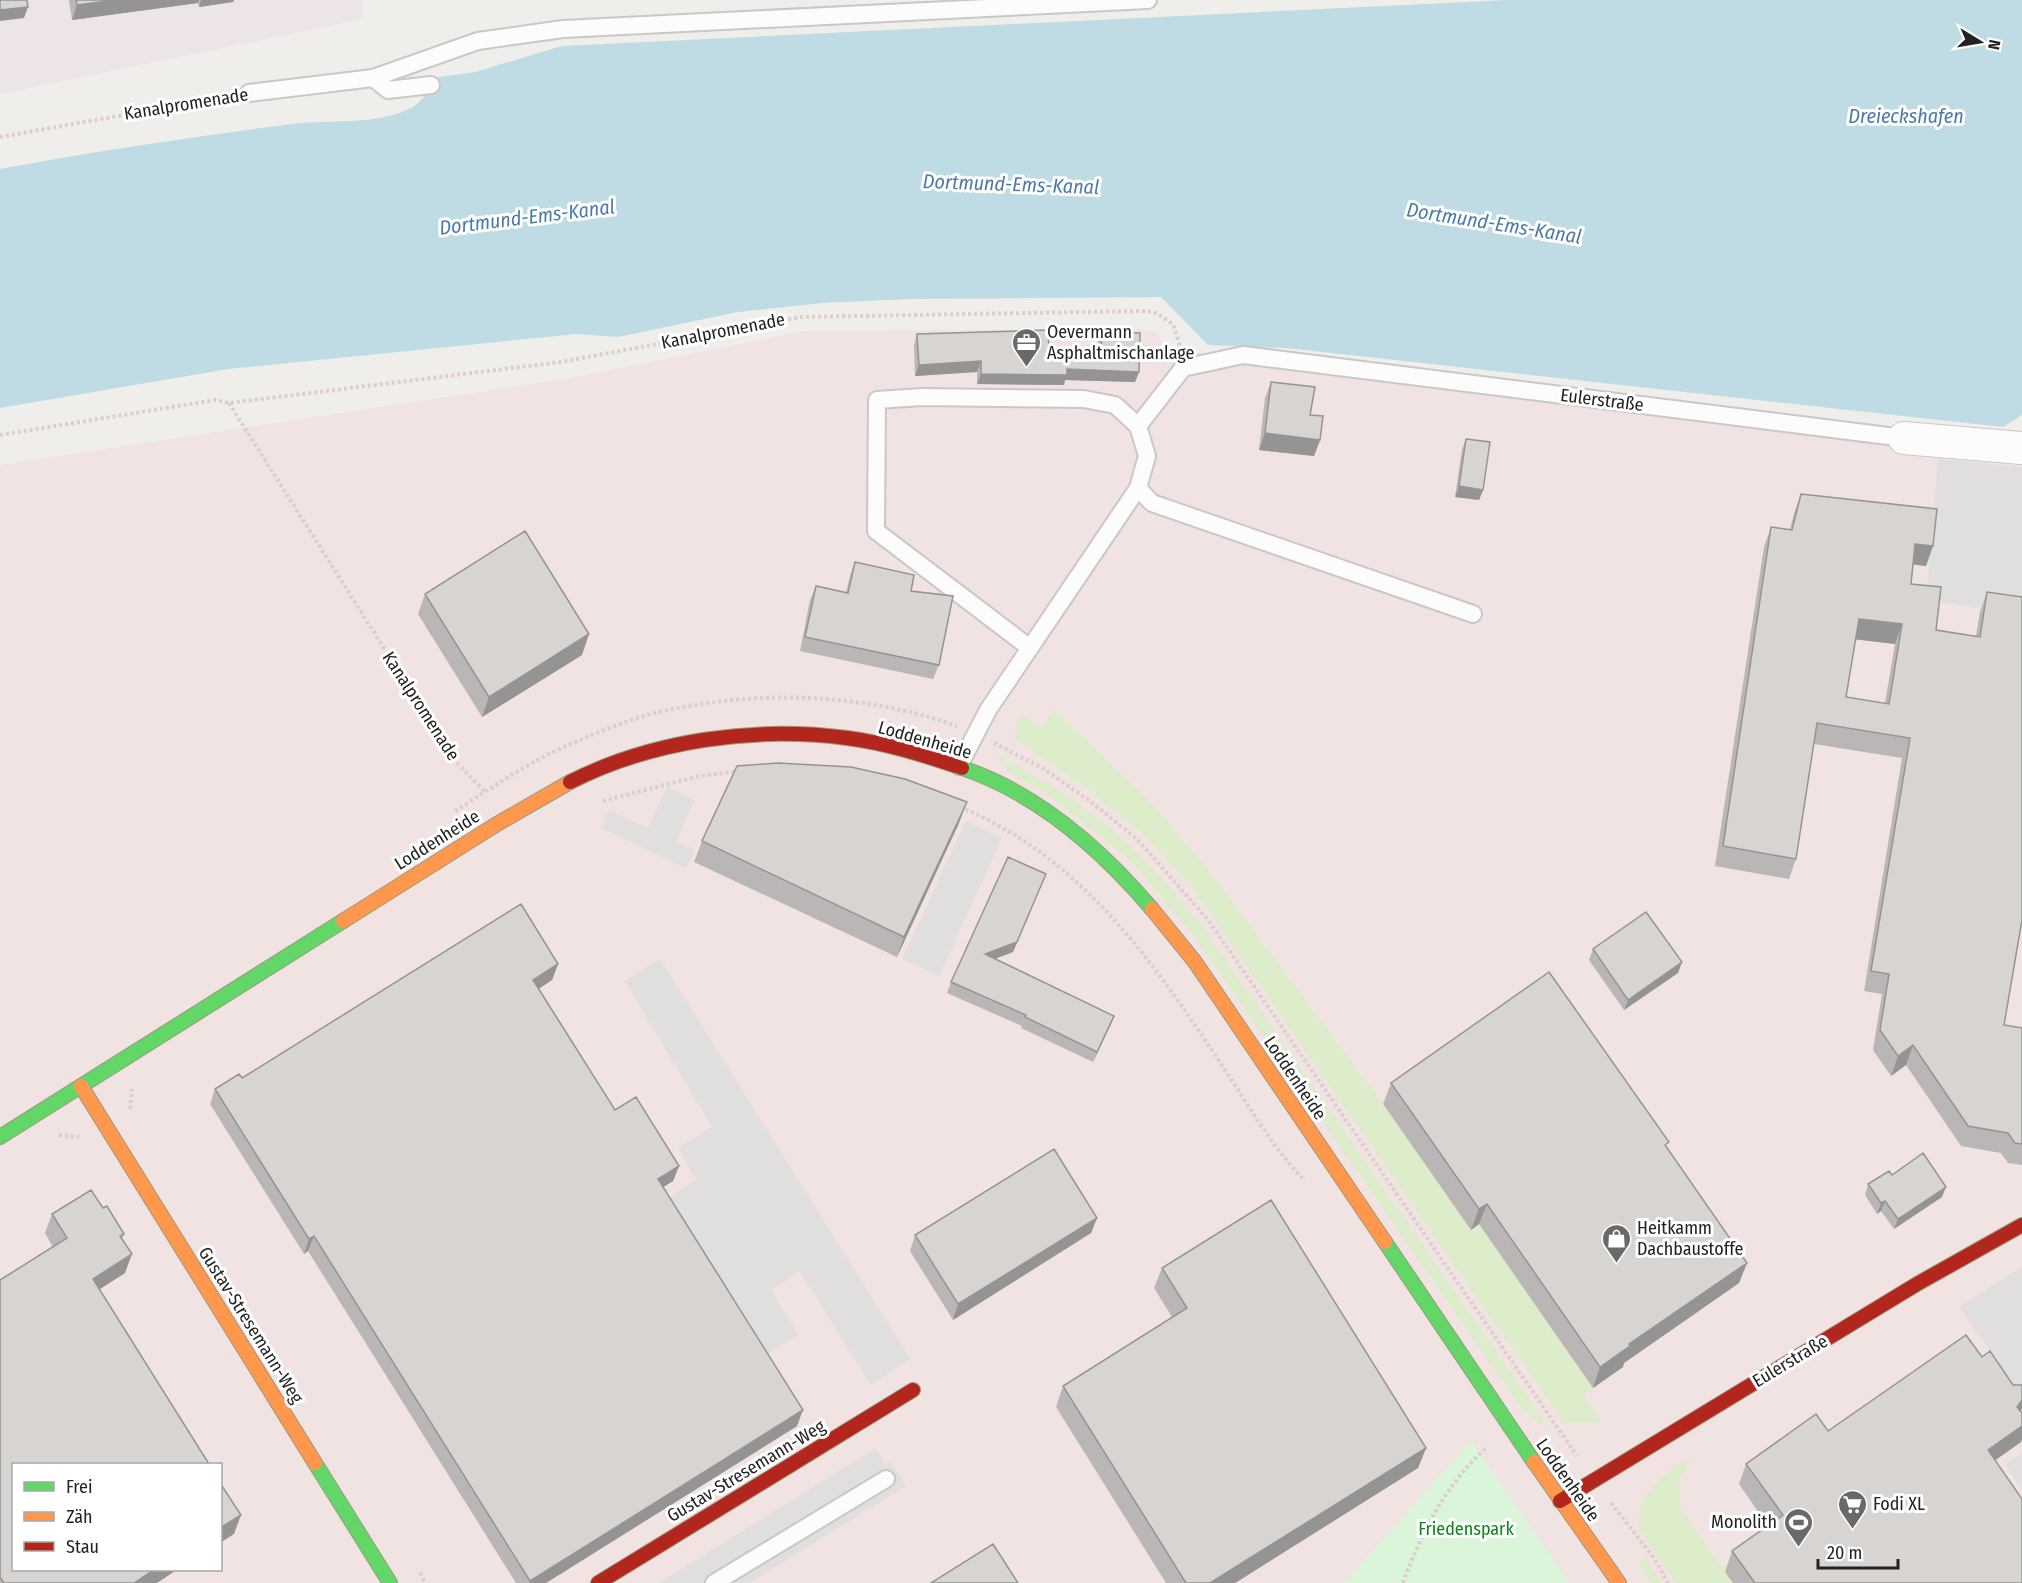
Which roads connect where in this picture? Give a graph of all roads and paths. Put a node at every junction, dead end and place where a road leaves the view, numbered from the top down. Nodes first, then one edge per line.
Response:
1 (1148, 0) edge
2 (373, 78) junction
3 (431, 85) dead end
4 (249, 93) joint
5 (0, 137) edge
6 (1183, 368) junction
7 (229, 403) junction
8 (1138, 426) junction
9 (0, 435) edge
10 (1904, 438) joint
11 (2022, 447) edge
12 (1138, 488) junction
13 (1473, 614) dead end
14 (1030, 648) junction
15 (974, 732) junction
16 (959, 766) junction
17 (746, 771) edge
18 (592, 802) dead end
19 (950, 803) edge
20 (81, 1086) junction
21 (0, 1137) edge
22 (1290, 1153) dead end
23 (2022, 1225) edge
24 (913, 1390) dead end
25 (1486, 1448) dead end
26 (886, 1479) dead end
27 (1593, 1479) junction
28 (1560, 1501) junction
29 (390, 1583) edge
30 (598, 1583) edge
31 (714, 1583) edge
32 (1403, 1583) edge
33 (1619, 1583) edge
34 (1668, 1583) edge

1 - 2 lane, Kanalpromenade
2 - 3 lane, Kanalpromenade
2 - 4 lane, Kanalpromenade
4 - 5 path, Kanalpromenade
6 - 7 path, Kanalpromenade
6 - 8 lane
6 - 10 lane, Eulerstraße
7 - 9 path, Kanalpromenade
7 - 15 path, Kanalpromenade
8 - 12 lane
8 - 14 lane
10 - 11 street, Eulerstraße
12 - 13 lane
12 - 14 lane
14 - 15 lane
15 - 16 lane
15 - 27 path
16 - 20 street, Loddenheide
16 - 28 street, Loddenheide
17 - 18 path
19 - 22 path
20 - 21 street, Loddenheide
20 - 29 street, Gustav-Stresemann-Weg
23 - 27 street, Eulerstraße
24 - 30 street, Gustav-Stresemann-Weg
25 - 32 path
26 - 31 lane
27 - 28 street, Eulerstraße
27 - 34 path
28 - 33 street, Loddenheide

